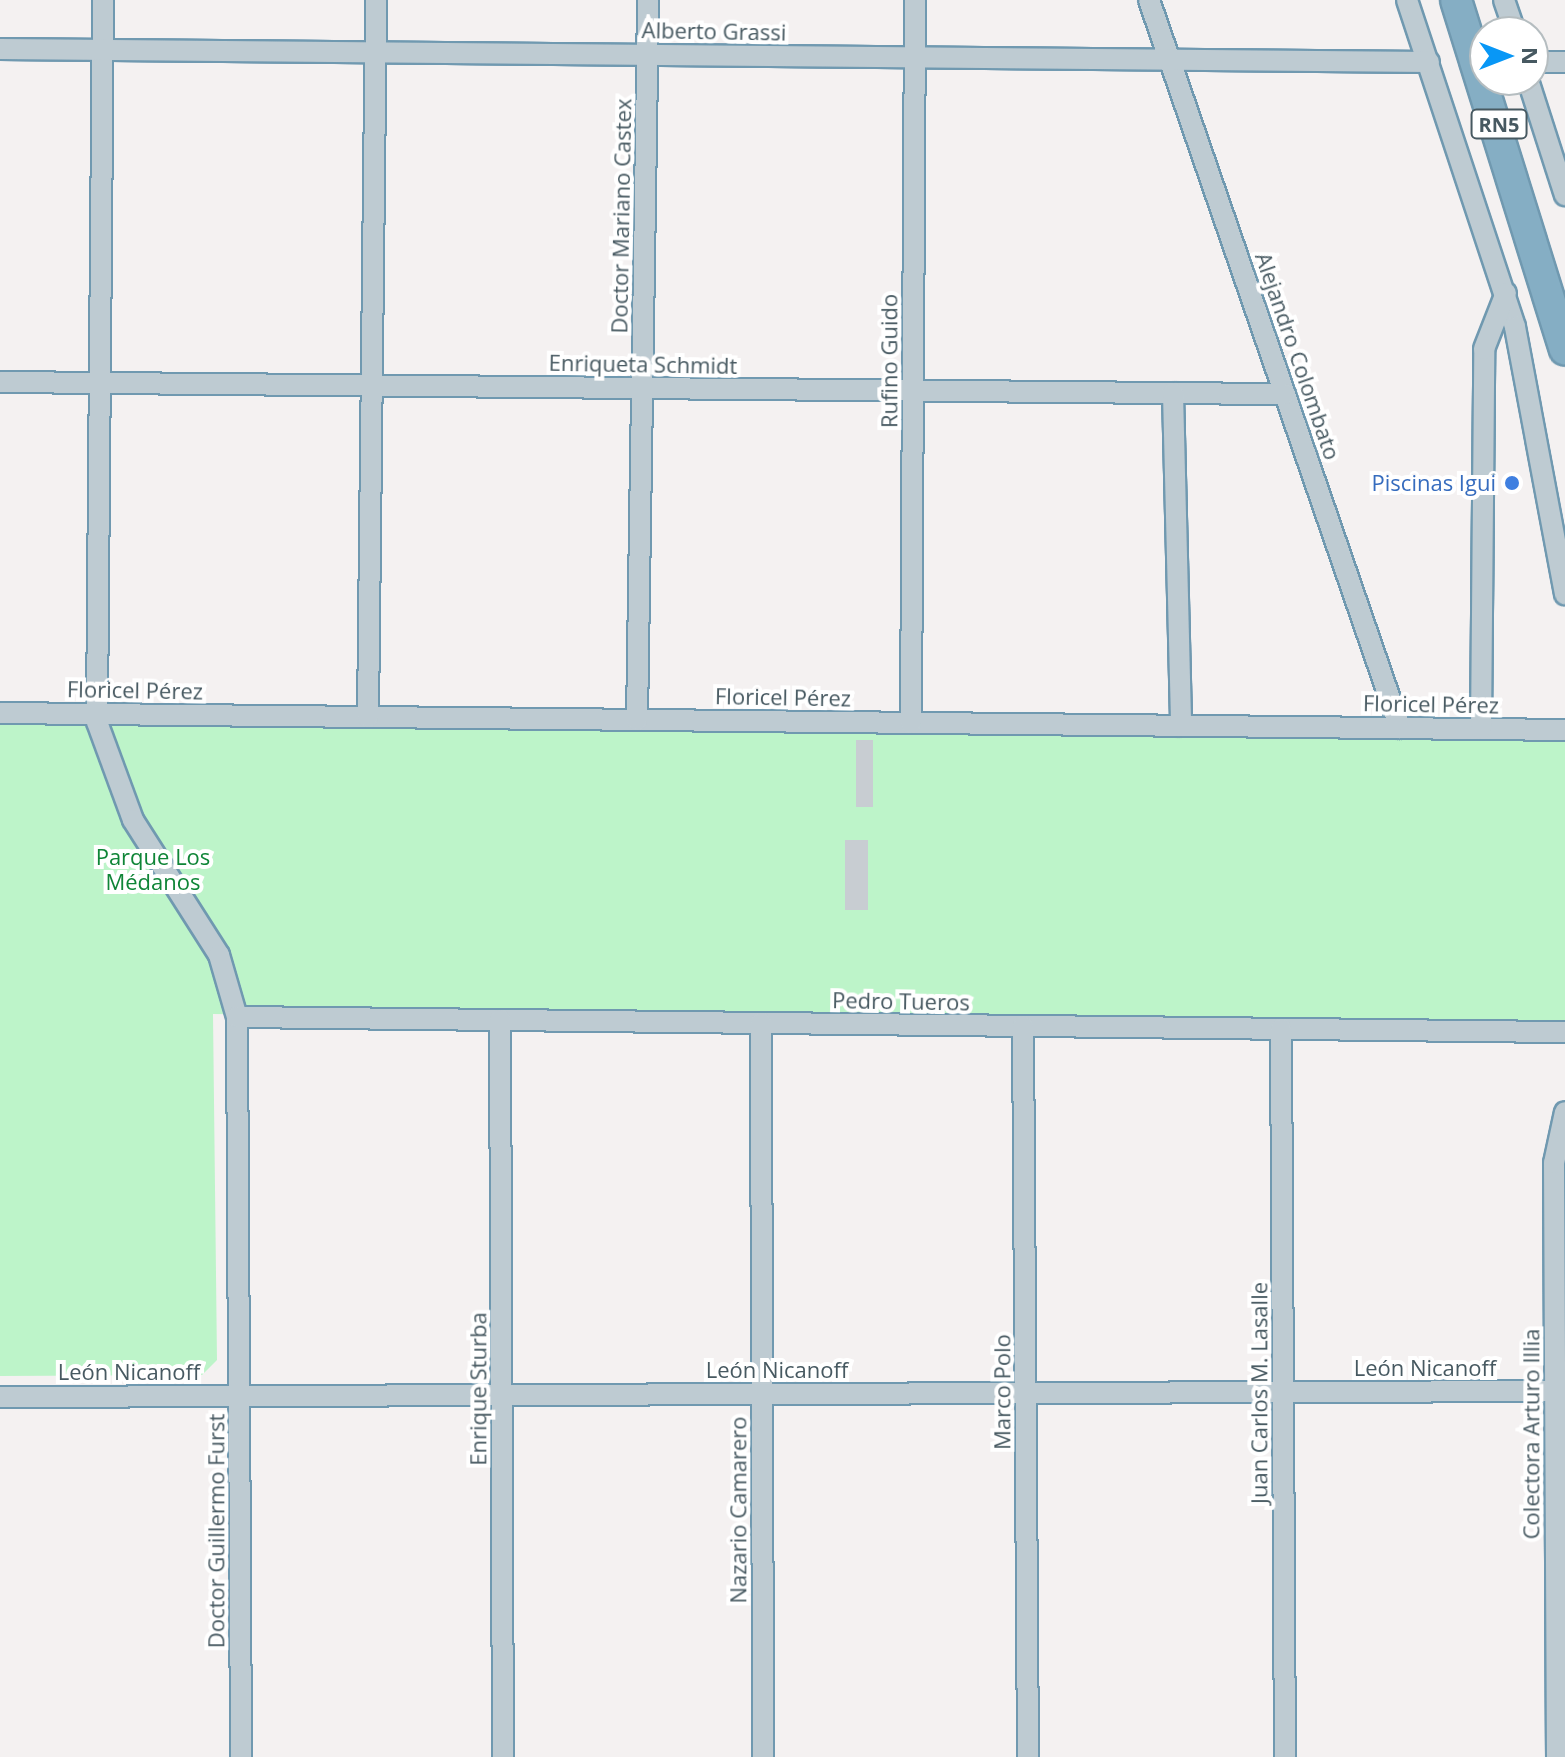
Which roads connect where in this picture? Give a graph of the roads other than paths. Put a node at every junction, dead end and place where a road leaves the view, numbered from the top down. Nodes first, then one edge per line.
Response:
1 (103, 0) edge
2 (376, 0) edge
3 (648, 0) edge
4 (915, 0) edge
5 (1149, 0) edge
6 (1407, 0) edge
7 (1456, 0) edge
8 (0, 49) edge
9 (103, 50) junction
10 (376, 52) junction
11 (647, 55) junction
12 (915, 57) junction
13 (1170, 59) junction
14 (1429, 62) junction
15 (1533, 96) edge
16 (1565, 195) edge
17 (1506, 293) junction
18 (1565, 349) edge
19 (0, 382) edge
20 (100, 383) junction
21 (372, 385) junction
22 (642, 388) junction
23 (913, 390) junction
24 (1173, 393) junction
25 (1285, 394) junction
26 (1565, 594) edge
27 (0, 713) edge
28 (96, 714) junction
29 (368, 717) junction
30 (637, 720) junction
31 (911, 723) junction
32 (1181, 726) junction
33 (1400, 728) junction
34 (1481, 729) junction
35 (1565, 730) edge
36 (237, 1017) junction
37 (500, 1020) junction
38 (761, 1023) junction
39 (1023, 1026) junction
40 (1281, 1029) junction
41 (1565, 1032) edge
42 (1565, 1112) edge
43 (1555, 1391) junction
44 (1283, 1392) junction
45 (1026, 1393) junction
46 (762, 1394) junction
47 (502, 1395) junction
48 (239, 1396) junction
49 (0, 1397) edge
50 (241, 1757) edge
51 (503, 1757) edge
52 (763, 1757) edge
53 (1028, 1757) edge
54 (1285, 1757) edge
55 (1557, 1757) edge

1 - 9 street, Doctor Guillermo Furst
2 - 10 street
3 - 11 street, Doctor Mariano Castex
4 - 12 street, Rufino Guido
5 - 13 street, Alejandro Colombato
6 - 14 street
7 - 18 highway, RN5
8 - 9 street, Alberto Grassi
9 - 10 street, Alberto Grassi
9 - 20 street, Doctor Guillermo Furst
10 - 11 street, Alberto Grassi
10 - 21 street
11 - 12 street, Alberto Grassi
11 - 22 street, Doctor Mariano Castex
12 - 13 street, Alberto Grassi
12 - 23 street, Rufino Guido
13 - 14 street, Alberto Grassi
13 - 25 street, Alejandro Colombato
14 - 17 street
15 - 16 street
17 - 26 street
17 - 34 street
19 - 20 street, Enriqueta Schmidt
20 - 21 street, Enriqueta Schmidt
20 - 28 street, Doctor Guillermo Furst
21 - 22 street, Enriqueta Schmidt
21 - 29 street
22 - 23 street, Enriqueta Schmidt
22 - 30 street, Doctor Mariano Castex
23 - 24 street, Enriqueta Schmidt
23 - 31 street, Rufino Guido
24 - 25 street, Enriqueta Schmidt
24 - 32 street
25 - 33 street, Alejandro Colombato
27 - 28 street, Floricel Pérez
28 - 29 street, Floricel Pérez
28 - 36 street, Doctor Guillermo Furst
29 - 30 street, Floricel Pérez
30 - 31 street, Floricel Pérez
31 - 32 street, Floricel Pérez
32 - 33 street, Floricel Pérez
33 - 34 street, Floricel Pérez
34 - 35 street, Floricel Pérez
36 - 37 street, Pedro Tueros
36 - 48 street, Doctor Guillermo Furst
37 - 38 street, Pedro Tueros
37 - 47 street, Enrique Sturba
38 - 39 street, Pedro Tueros
38 - 46 street, Nazario Camarero
39 - 40 street, Pedro Tueros
39 - 45 street, Marco Polo
40 - 41 street, Pedro Tueros
40 - 44 street, Juan Carlos M. Lasalle
42 - 43 street, Colectora Arturo Illia
43 - 44 street, León Nicanoff
43 - 55 street, Colectora Arturo Illia
44 - 45 street, León Nicanoff
44 - 54 street, Juan Carlos M. Lasalle
45 - 46 street, León Nicanoff
45 - 53 street, Marco Polo
46 - 47 street, León Nicanoff
46 - 52 street, Nazario Camarero
47 - 48 street, León Nicanoff
47 - 51 street, Enrique Sturba
48 - 49 street, León Nicanoff
48 - 50 street, Doctor Guillermo Furst

